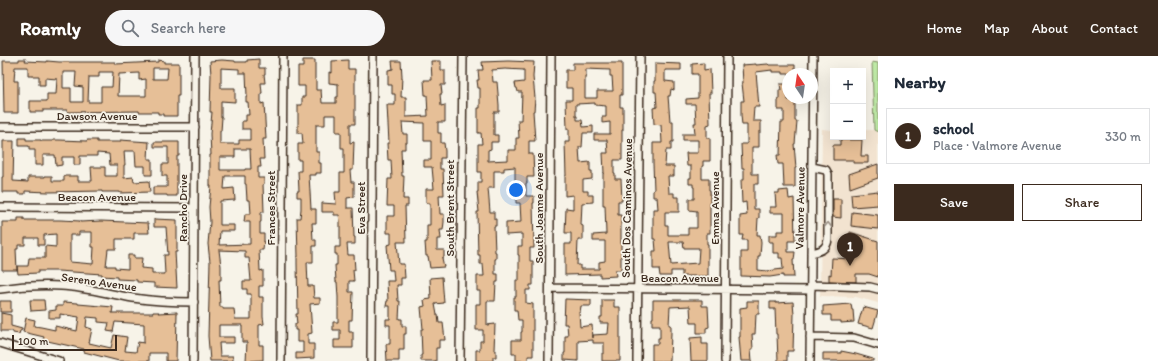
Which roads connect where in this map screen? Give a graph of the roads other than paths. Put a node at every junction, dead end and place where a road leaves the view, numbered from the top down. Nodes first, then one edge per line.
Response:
1 (195, 56) edge
2 (283, 56) edge
3 (373, 56) edge
4 (463, 56) edge
5 (551, 56) edge
6 (640, 56) edge
7 (727, 56) edge
8 (813, 56) edge
9 (0, 127) edge
10 (195, 128) junction
11 (812, 167) junction
12 (0, 207) edge
13 (194, 208) junction
14 (811, 253) junction
15 (811, 287) junction
16 (550, 288) junction
17 (0, 289) edge
18 (638, 289) junction
19 (726, 289) junction
20 (878, 289) edge
21 (194, 302) junction
22 (810, 337) junction
23 (0, 343) edge
24 (878, 345) edge
25 (59, 361) edge
26 (193, 361) edge
27 (281, 361) edge
28 (371, 361) edge
29 (460, 361) edge
30 (549, 361) edge
31 (637, 361) edge
32 (725, 361) edge
33 (810, 361) edge

1 - 10 street, Rancho Drive
2 - 27 street, Frances Street
3 - 28 street, Eva Street
4 - 29 street, South Brent Street
5 - 16 street, South Joanne Avenue
6 - 18 street, South Dos Caminos Avenue
7 - 19 street, Emma Avenue
8 - 11 street, Valmore Avenue
9 - 10 street, Dawson Avenue
10 - 13 street, Rancho Drive
11 - 14 street, Valmore Avenue
14 -> 11 street
12 - 13 street, Beacon Avenue
13 - 21 street, Rancho Drive
14 - 15 street, Valmore Avenue
15 - 19 street, Beacon Avenue
15 - 20 street, Beacon Avenue
15 - 22 street, Valmore Avenue
16 - 18 street, Beacon Avenue
16 - 30 street, South Joanne Avenue
17 - 21 street, Sereno Avenue
18 - 19 street, Beacon Avenue
18 - 31 street, South Dos Caminos Avenue
19 - 32 street, Emma Avenue
21 - 26 street, Rancho Drive
22 - 24 street
22 - 33 street, Valmore Avenue
23 - 25 street

